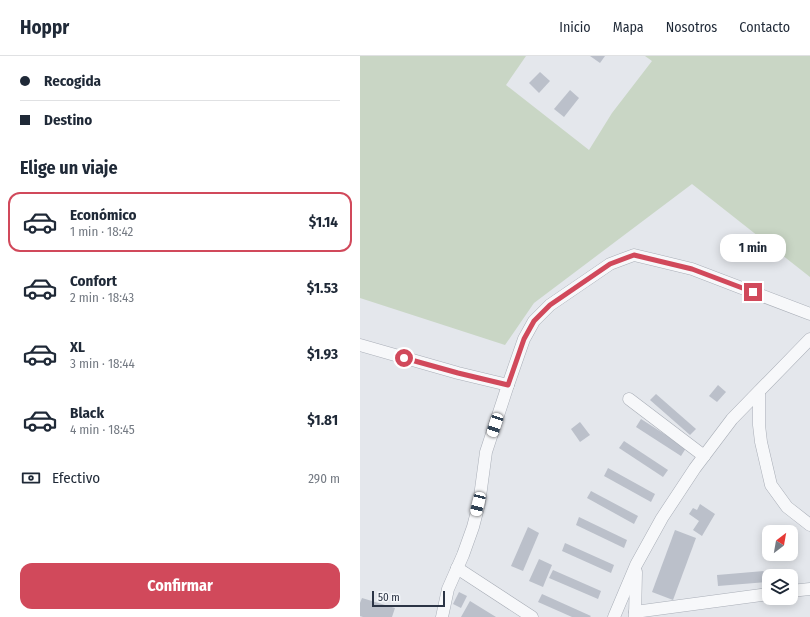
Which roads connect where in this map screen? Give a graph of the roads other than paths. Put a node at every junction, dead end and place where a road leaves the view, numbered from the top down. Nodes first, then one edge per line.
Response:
1 (810, 314) edge
2 (810, 339) edge
3 (360, 345) edge
4 (508, 385) junction
5 (759, 392) junction
6 (628, 399) dead end
7 (704, 456) junction
8 (810, 525) edge
9 (636, 565) junction
10 (457, 568) junction
11 (810, 589) edge
12 (798, 590) edge
13 (762, 595) edge
14 (635, 615) edge
15 (442, 617) edge
16 (532, 617) edge
17 (614, 617) edge

1 - 4 street
2 - 5 street
3 - 4 street
4 - 10 street
5 - 7 street
5 - 8 street
6 - 7 street
7 - 9 street
9 - 14 street
9 - 17 street
10 - 15 street
10 - 16 street
11 - 12 street
13 - 14 street

